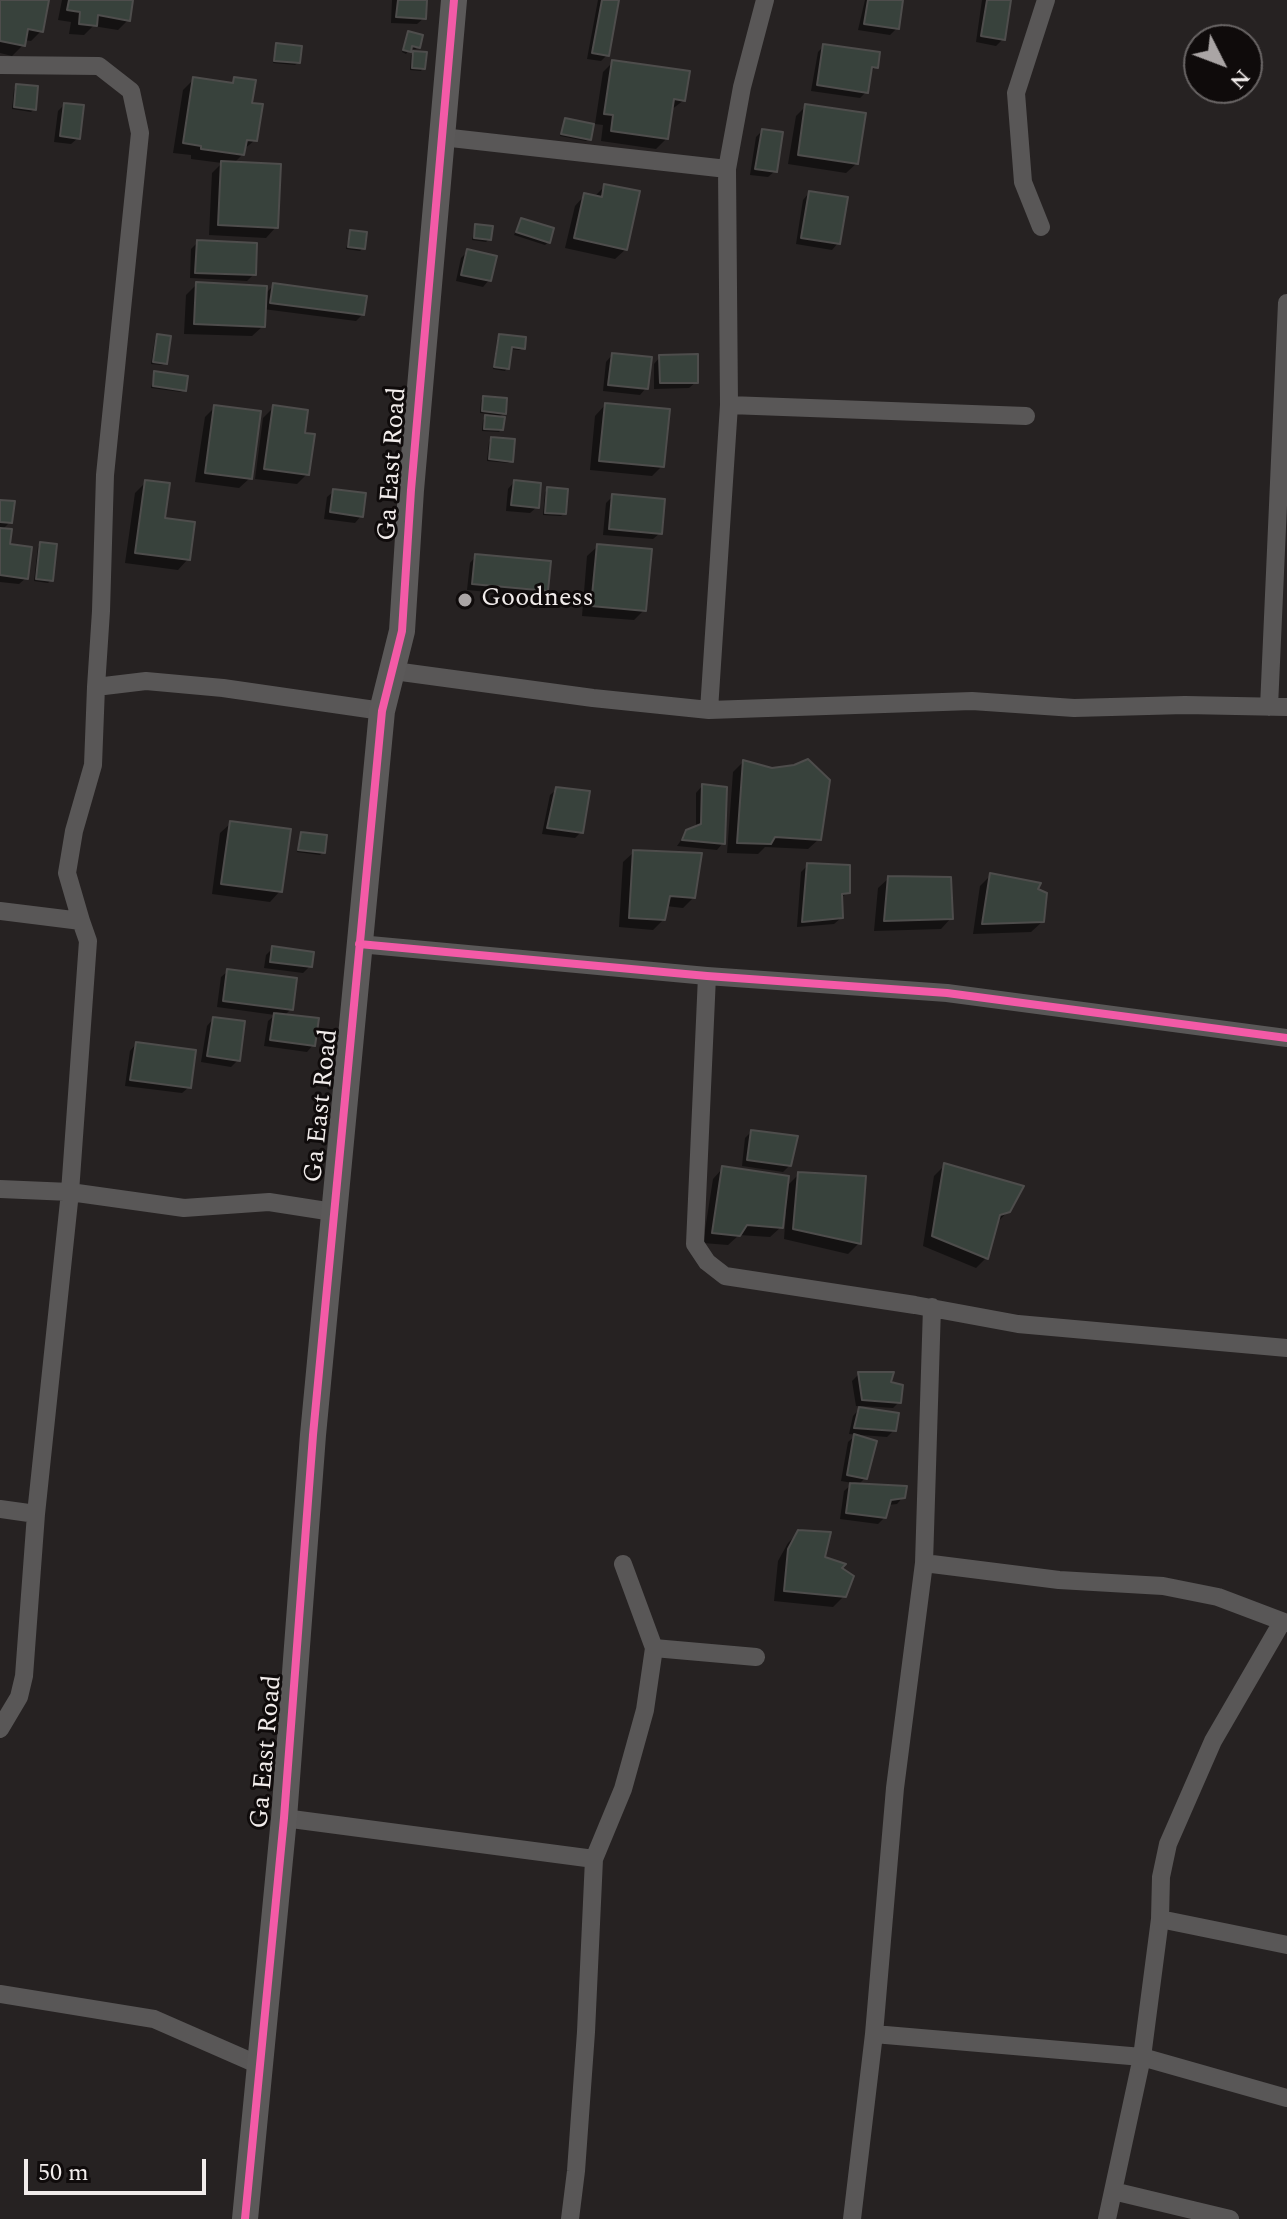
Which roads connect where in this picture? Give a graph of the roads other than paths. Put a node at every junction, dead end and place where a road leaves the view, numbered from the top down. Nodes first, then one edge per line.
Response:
1 (454, 0) edge
2 (765, 0) edge
3 (1046, 0) edge
4 (0, 65) edge
5 (442, 137) junction
6 (727, 169) junction
7 (1041, 227) dead end
8 (1287, 303) edge
9 (729, 405) junction
10 (1026, 416) dead end
11 (1283, 447) edge
12 (394, 671) junction
13 (96, 687) junction
14 (1278, 707) edge
15 (709, 710) junction
16 (382, 711) junction
17 (0, 911) edge
18 (81, 921) junction
19 (359, 944) junction
20 (707, 976) junction
21 (1287, 1038) edge
22 (0, 1189) edge
23 (70, 1192) junction
24 (333, 1212) junction
25 (932, 1307) junction
26 (1287, 1348) edge
27 (0, 1509) edge
28 (36, 1514) junction
29 (924, 1563) junction
30 (623, 1564) dead end
31 (1284, 1622) edge
32 (654, 1648) junction
33 (756, 1657) dead end
34 (0, 1729) edge
35 (284, 1818) junction
36 (594, 1859) junction
37 (1160, 1919) junction
38 (1287, 1945) edge
39 (0, 1994) edge
40 (874, 2034) junction
41 (1142, 2057) junction
42 (259, 2065) junction
43 (1287, 2098) edge
44 (1113, 2191) junction
45 (245, 2219) edge
46 (570, 2219) edge
47 (852, 2219) edge
48 (1107, 2219) edge
49 (1230, 2219) edge

1 - 5 street, Ga East Road
2 - 6 street
3 - 7 street
4 - 13 street
5 - 6 street
5 - 12 street, Ga East Road
6 - 9 street
8 - 11 street
9 - 10 street
9 - 15 street
11 - 14 street
12 - 15 street
12 - 16 street, Ga East Road
13 - 16 street
13 - 18 street
14 - 15 street
16 - 19 street, Ga East Road
17 - 18 street
18 - 23 street
19 - 20 street
19 - 24 street, Ga East Road
20 - 21 street
20 - 25 street
22 - 23 street
23 - 24 street
23 - 28 street
24 - 35 street, Ga East Road
25 - 26 street
25 - 29 street
27 - 28 street
28 - 34 street
29 - 31 street
29 - 40 street
30 - 32 street
31 - 37 street
32 - 33 street
32 - 36 street
35 - 36 street
35 - 42 street, Ga East Road
36 - 46 street
37 - 38 street
37 - 41 street
39 - 42 street
40 - 41 street
40 - 47 street
41 - 43 street
41 - 44 street
42 - 45 street, Ga East Road
44 - 48 street
44 - 49 street

